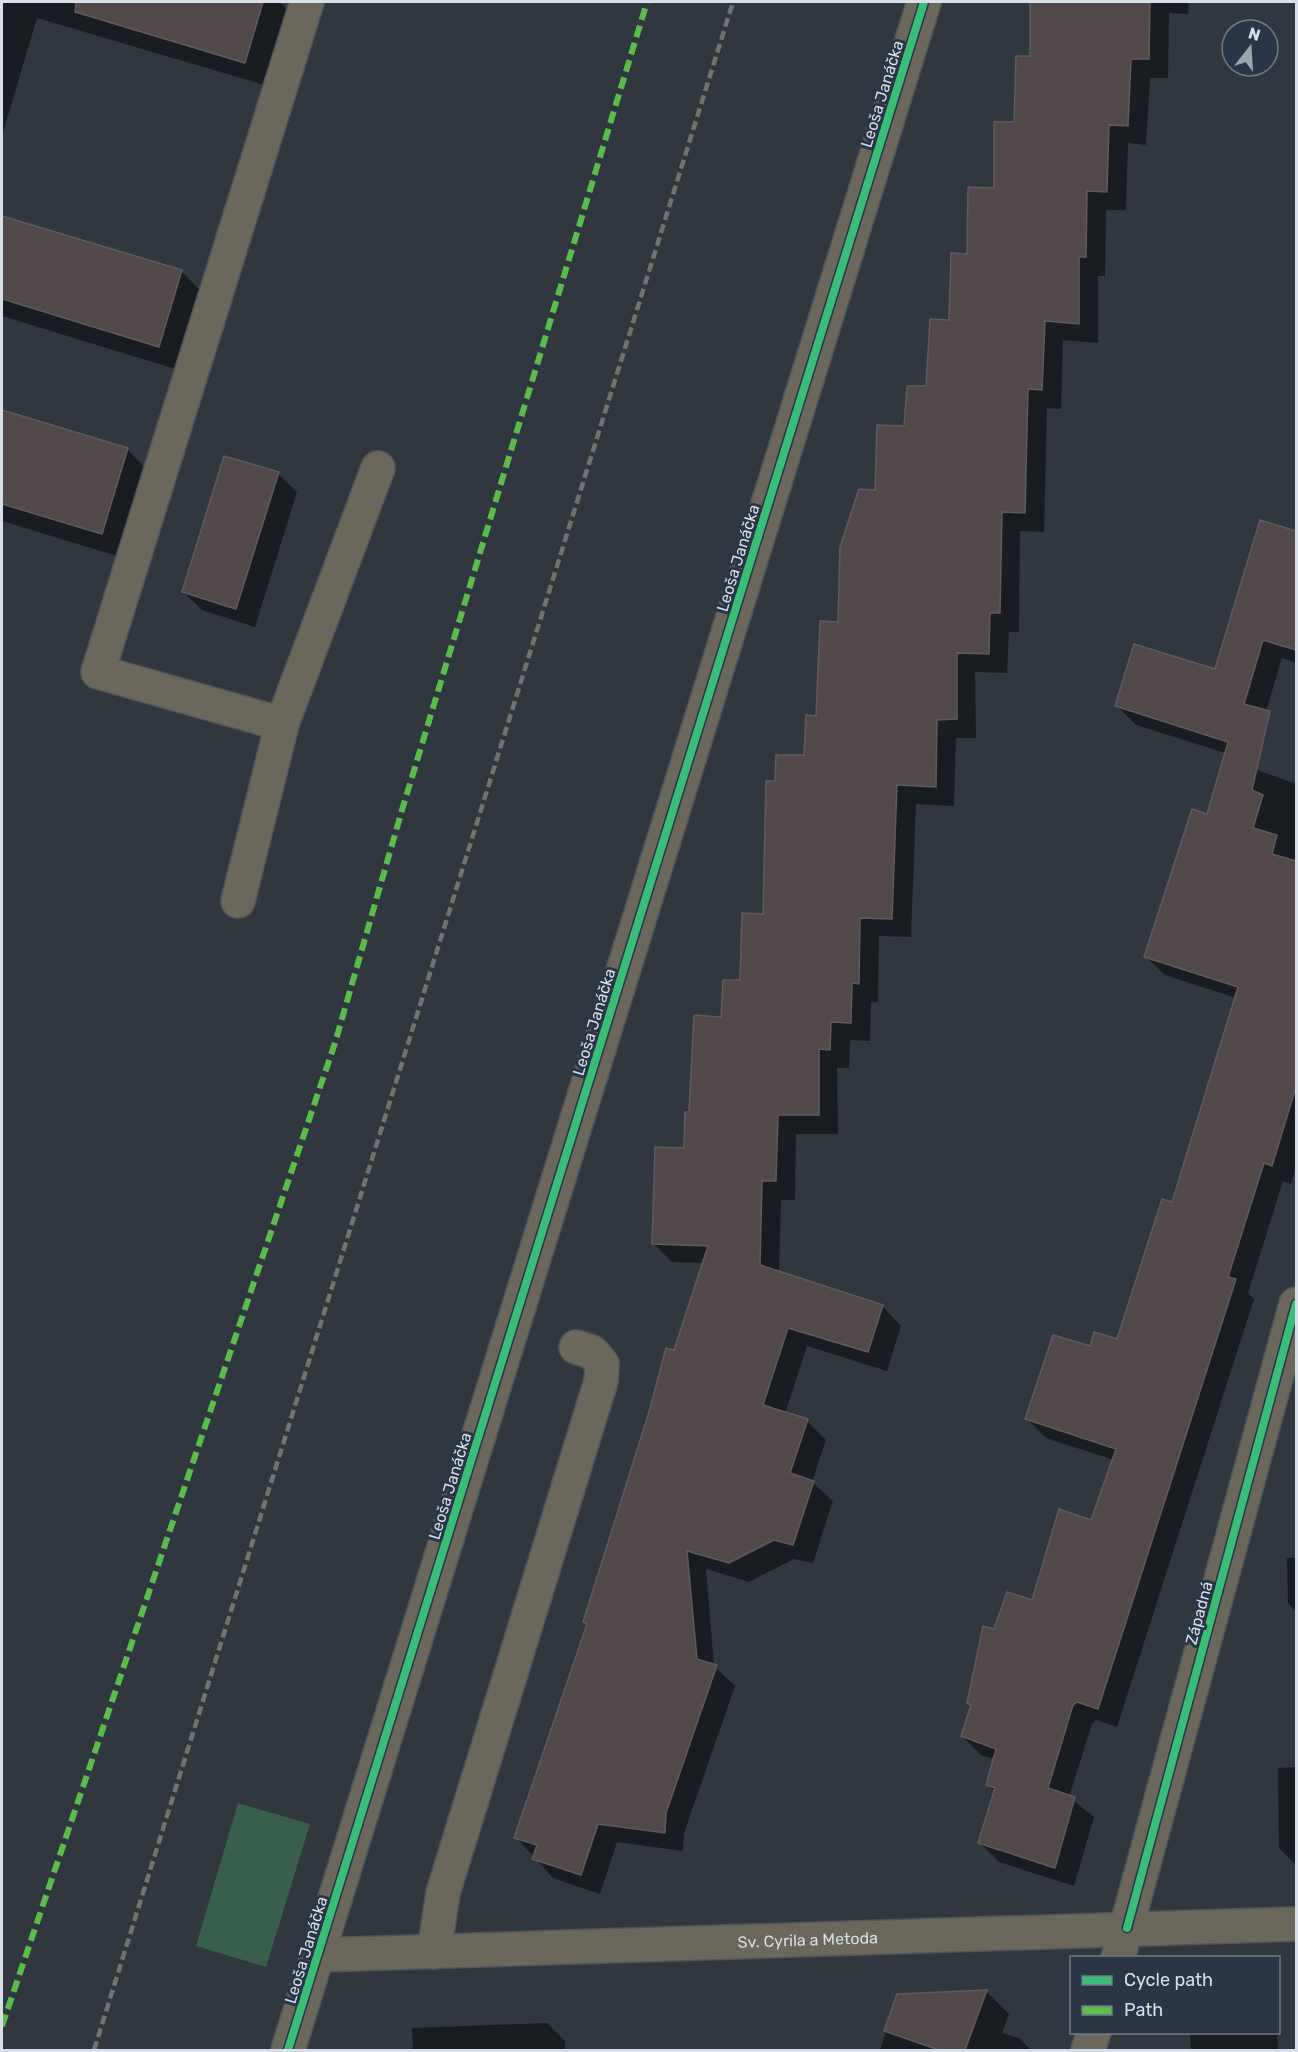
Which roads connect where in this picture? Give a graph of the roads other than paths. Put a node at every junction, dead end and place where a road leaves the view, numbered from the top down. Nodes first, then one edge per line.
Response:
1 (307, 2) edge
2 (924, 2) edge
3 (378, 468) dead end
4 (282, 724) junction
5 (238, 901) dead end
6 (1296, 1304) edge
7 (576, 1347) dead end
8 (1296, 1923) edge
9 (1123, 1943) edge
10 (434, 1952) junction
11 (319, 1955) junction
12 (1093, 2034) edge
13 (288, 2050) edge
14 (1088, 2050) edge

1 - 4 street
2 - 11 street, Leoša Janáčka
3 - 4 street
4 - 5 street
6 - 9 street, Západná
7 - 10 street
8 - 9 street, Sv. Cyrila a Metoda
9 - 10 street, Sv. Cyrila a Metoda
10 - 11 street, Sv. Cyrila a Metoda
11 - 13 street, Leoša Janáčka
12 - 14 street

